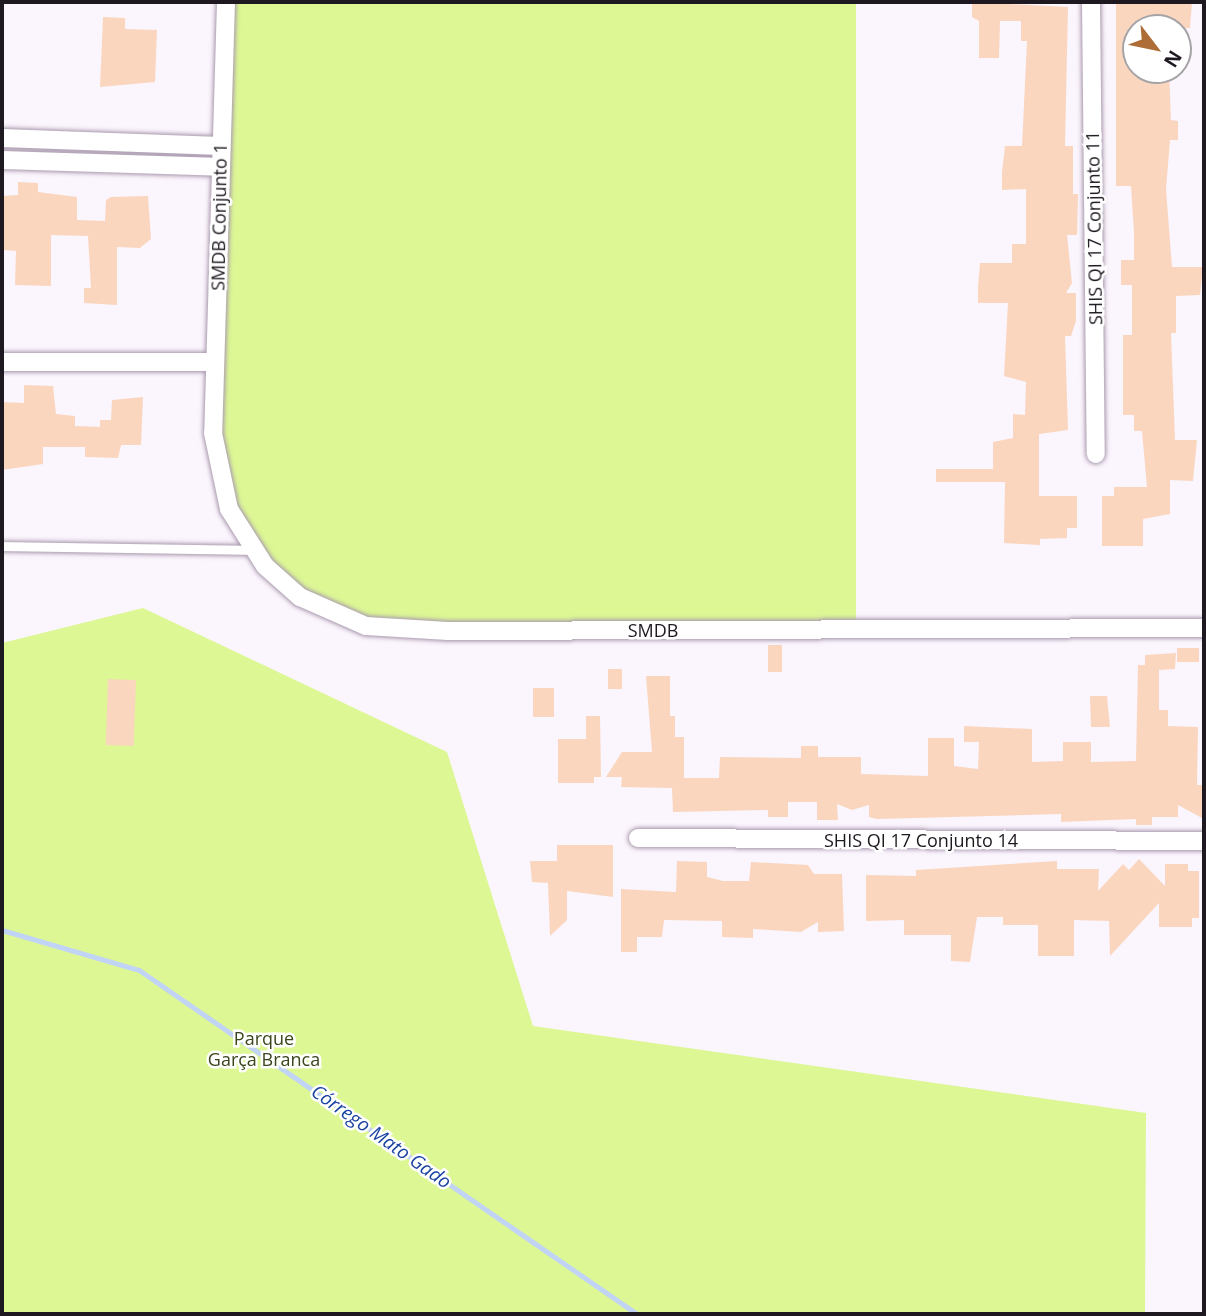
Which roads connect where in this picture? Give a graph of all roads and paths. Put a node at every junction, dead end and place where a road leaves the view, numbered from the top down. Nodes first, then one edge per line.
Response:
1 (226, 2) edge
2 (1091, 2) edge
3 (2, 138) edge
4 (220, 146) junction
5 (2, 160) edge
6 (221, 167) junction
7 (2, 362) edge
8 (215, 362) junction
9 (213, 433) joint
10 (1096, 454) dead end
11 (2, 546) edge
12 (255, 550) junction
13 (1204, 628) edge
14 (638, 838) dead end
15 (1204, 841) edge

1 - 4 street, SMDB Conjunto 1
2 - 10 street, SHIS QI 17 Conjunto 11
3 - 4 street
4 - 6 street, SMDB Conjunto 1
5 - 6 street
6 - 8 street, SMDB Conjunto 1
7 - 8 street
8 - 9 street, SMDB Conjunto 1
9 - 12 street, SMDB
11 - 12 lane
12 - 13 street, SMDB
14 - 15 street, SHIS QI 17 Conjunto 14

